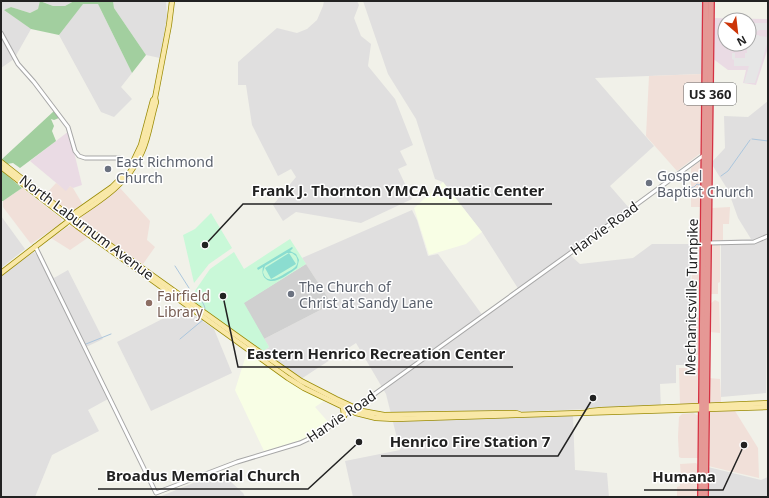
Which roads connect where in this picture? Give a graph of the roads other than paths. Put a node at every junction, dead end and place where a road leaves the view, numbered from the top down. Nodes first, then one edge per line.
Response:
1 (172, 1) edge
2 (706, 1) edge
3 (710, 1) edge
4 (1, 33) edge
5 (707, 155) junction
6 (1, 162) edge
7 (133, 166) junction
8 (1, 167) edge
9 (71, 219) junction
10 (768, 236) edge
11 (706, 243) junction
12 (35, 246) junction
13 (1, 273) edge
14 (768, 403) edge
15 (343, 407) junction
16 (768, 407) edge
17 (704, 408) junction
18 (353, 409) junction
19 (587, 412) junction
20 (518, 414) junction
21 (344, 416) junction
22 (701, 497) edge
23 (705, 497) edge

1 - 7 main road
2 - 5 highway, Mechanicsville Turnpike / US 360
3 - 5 highway, Mechanicsville Turnpike / US 360
4 - 7 street
5 - 11 highway, Mechanicsville Turnpike / US 360
5 - 18 street, Harvie Road
6 - 9 main road, North Laburnum Avenue
7 - 9 main road
8 - 9 main road, North Laburnum Avenue
9 - 12 main road
9 - 15 main road, North Laburnum Avenue
9 - 18 main road, North Laburnum Avenue
10 - 11 street
11 - 17 highway, Mechanicsville Turnpike / US 360
12 - 13 main road
12 - 21 street, Harvie Road
14 - 17 main road
15 - 18 main road, North Laburnum Avenue
15 - 21 main road
16 - 17 main road
17 - 19 main road
17 - 19 main road
17 - 22 highway, Mechanicsville Turnpike / US 360
17 - 23 highway, Mechanicsville Turnpike / US 360
18 - 20 main road
18 - 20 main road
18 - 21 street, Harvie Road
19 - 20 main road

